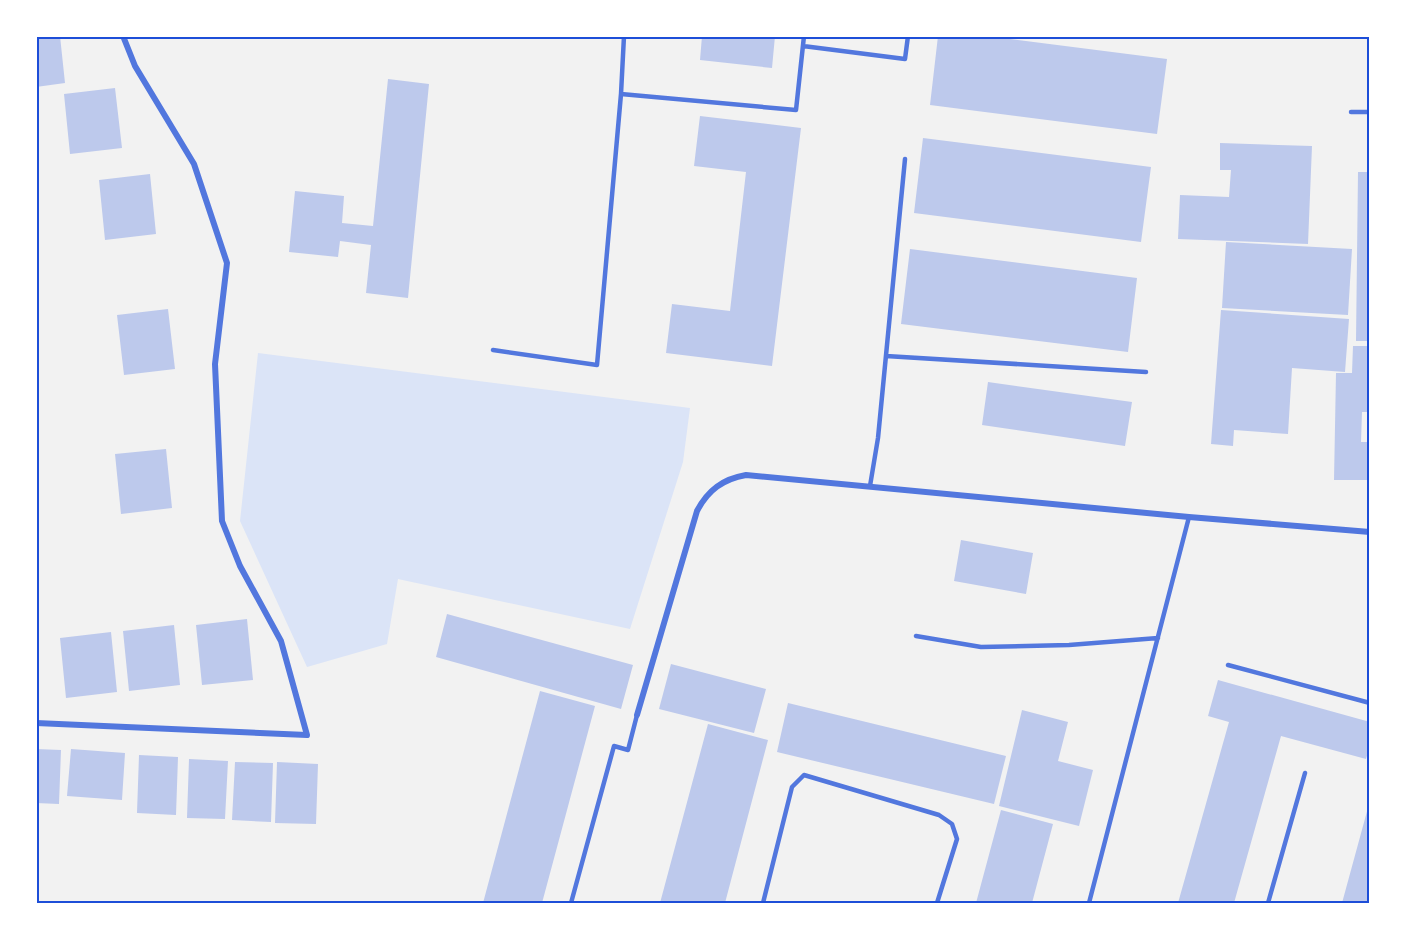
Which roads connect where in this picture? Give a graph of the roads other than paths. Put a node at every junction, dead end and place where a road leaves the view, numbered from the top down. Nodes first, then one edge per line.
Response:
1 (123, 36) edge
2 (624, 36) edge
3 (804, 36) edge
4 (908, 36) edge
5 (803, 46) junction
6 (621, 93) junction
7 (1351, 112) dead end
8 (1370, 112) edge
9 (905, 159) dead end
10 (493, 350) dead end
11 (886, 356) junction
12 (1146, 372) dead end
13 (870, 486) junction
14 (1189, 517) junction
15 (1370, 532) edge
16 (916, 636) dead end
17 (1158, 638) junction
18 (1228, 665) dead end
19 (1370, 703) edge
20 (637, 715) joint
21 (36, 723) edge
22 (1305, 773) dead end
23 (571, 903) edge
24 (763, 903) edge
25 (937, 903) edge
26 (1089, 903) edge
27 (1268, 903) edge

1 - 21 street
2 - 6 lane
3 - 5 lane
4 - 5 lane
5 - 6 lane
6 - 10 lane
7 - 8 lane
9 - 11 lane
11 - 12 lane
11 - 13 lane
13 - 14 street
13 - 20 street
14 - 15 street
14 - 17 lane
16 - 17 lane
17 - 26 lane
18 - 19 lane
20 - 23 lane
22 - 27 lane
24 - 25 lane

